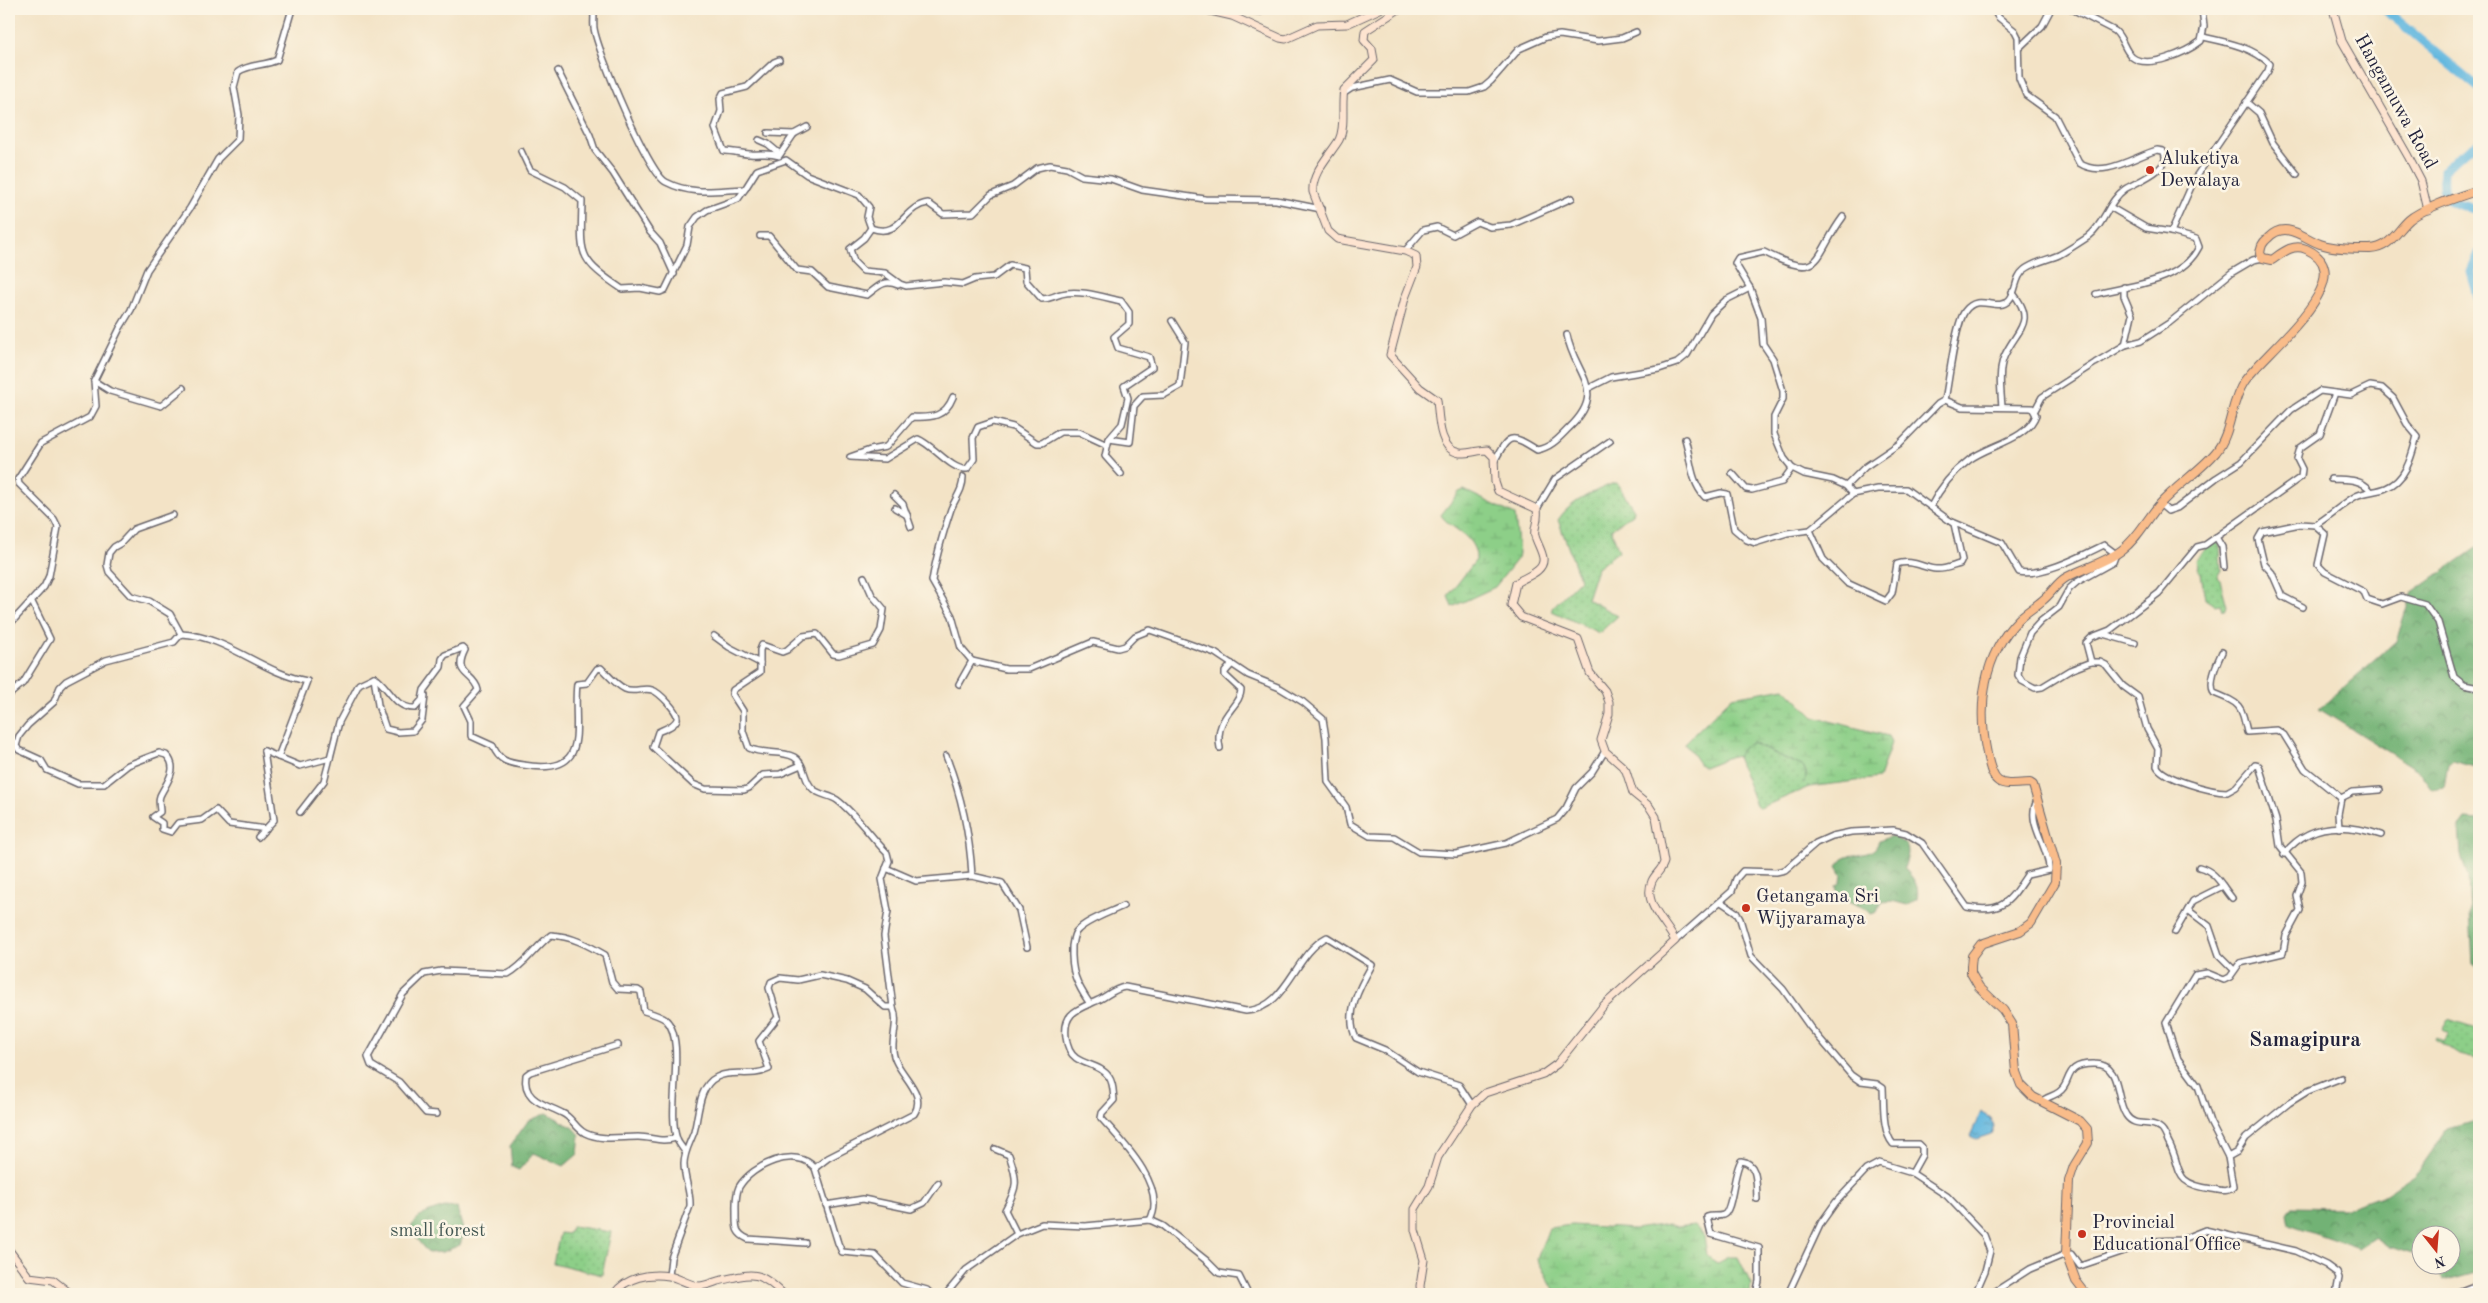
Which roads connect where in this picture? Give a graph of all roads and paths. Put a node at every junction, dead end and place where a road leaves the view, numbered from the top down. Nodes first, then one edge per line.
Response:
1 (292, 9) edge
2 (593, 9) edge
3 (1202, 9) edge
4 (1234, 9) edge
5 (1265, 9) edge
6 (1380, 9) edge
7 (1399, 9) edge
8 (1993, 9) edge
9 (2051, 9) edge
10 (2072, 9) edge
11 (2202, 9) edge
12 (2333, 9) edge
13 (1636, 32) dead end
14 (2203, 37) junction
15 (2020, 47) junction
16 (779, 60) dead end
17 (558, 71) dead end
18 (1343, 94) junction
19 (2246, 102) junction
20 (807, 127) dead end
21 (768, 133) dead end
22 (794, 134) junction
23 (759, 140) dead end
24 (521, 151) dead end
25 (780, 155) junction
26 (786, 160) junction
27 (2298, 174) dead end
28 (745, 189) junction
29 (2479, 190) edge
30 (1572, 198) dead end
31 (2110, 207) junction
32 (1321, 209) junction
33 (2428, 210) junction
34 (1843, 217) dead end
35 (871, 228) junction
36 (2171, 232) junction
37 (760, 236) dead end
38 (1405, 251) junction
39 (2263, 258) junction
40 (674, 274) junction
41 (900, 284) junction
42 (2124, 287) junction
43 (1750, 288) junction
44 (2012, 292) junction
45 (2096, 294) dead end
46 (1172, 321) dead end
47 (1566, 335) dead end
48 (2126, 346) junction
49 (94, 382) junction
50 (184, 388) dead end
51 (1589, 388) junction
52 (2335, 393) junction
53 (953, 397) dead end
54 (1946, 400) junction
55 (2002, 407) junction
56 (2035, 410) junction
57 (1684, 438) dead end
58 (1109, 439) junction
59 (1610, 441) dead end
60 (1107, 446) junction
61 (1494, 462) junction
62 (1792, 468) junction
63 (1732, 473) dead end
64 (1121, 474) dead end
65 (963, 477) dead end
66 (2331, 479) dead end
67 (1846, 486) junction
68 (2370, 490) junction
69 (1853, 494) junction
70 (894, 495) dead end
71 (2160, 504) junction
72 (1931, 506) junction
73 (895, 508) dead end
74 (1537, 509) junction
75 (172, 515) dead end
76 (906, 515) junction
77 (1950, 521) junction
78 (2315, 525) junction
79 (911, 527) dead end
80 (1810, 530) junction
81 (2216, 537) junction
82 (2116, 554) junction
83 (2224, 567) dead end
84 (864, 577) dead end
85 (32, 602) junction
86 (2303, 607) dead end
87 (9, 625) edge
88 (181, 634) junction
89 (2103, 634) junction
90 (714, 636) dead end
91 (2135, 643) dead end
92 (2222, 652) dead end
93 (972, 661) junction
94 (2091, 662) junction
95 (760, 663) junction
96 (1232, 664) junction
97 (374, 677) junction
98 (959, 684) dead end
99 (2479, 688) edge
100 (424, 690) junction
101 (9, 695) edge
102 (1220, 748) dead end
103 (1605, 751) junction
104 (946, 756) dead end
105 (278, 757) junction
106 (330, 758) junction
107 (801, 765) junction
108 (2380, 790) dead end
109 (2341, 798) junction
110 (2038, 799) junction
111 (300, 812) dead end
112 (2339, 828) junction
113 (266, 829) junction
114 (2381, 835) dead end
115 (258, 837) dead end
116 (2284, 854) junction
117 (2199, 867) dead end
118 (886, 868) junction
119 (972, 876) junction
120 (2223, 886) junction
121 (2232, 898) dead end
122 (1721, 902) junction
123 (1123, 906) dead end
124 (2188, 910) junction
125 (2175, 932) dead end
126 (1675, 941) junction
127 (1027, 947) dead end
128 (2234, 970) junction
129 (1090, 1004) junction
130 (893, 1007) junction
131 (618, 1045) dead end
132 (9, 1046) edge
133 (9, 1052) edge
134 (2341, 1078) dead end
135 (2042, 1101) junction
136 (1472, 1104) junction
137 (437, 1114) dead end
138 (676, 1138) junction
139 (995, 1148) dead end
140 (685, 1152) junction
141 (2228, 1157) junction
142 (816, 1168) junction
143 (1912, 1173) junction
144 (938, 1183) dead end
145 (1757, 1199) dead end
146 (826, 1205) junction
147 (1150, 1220) junction
148 (1017, 1234) junction
149 (805, 1243) dead end
150 (9, 1250) edge
151 (2066, 1255) junction
152 (669, 1276) junction
153 (2479, 1284) edge
154 (71, 1294) edge
155 (614, 1294) edge
156 (783, 1294) edge
157 (931, 1294) edge
158 (946, 1294) edge
159 (1248, 1294) edge
160 (1421, 1294) edge
161 (1756, 1294) edge
162 (1788, 1294) edge
163 (1975, 1294) edge
164 (1991, 1294) edge
165 (2086, 1294) edge
166 (2336, 1294) edge
167 (2453, 1294) edge

1 - 49 street
2 - 28 street
3 - 6 street
4 - 5 street
7 - 18 street
8 - 15 street
9 - 15 street
10 - 14 street
11 - 14 street
12 - 33 street, Hangamuwa Road
13 - 18 street
14 - 19 street
15 - 31 street
16 - 25 street
17 - 40 street
18 - 32 street
19 - 27 street
19 - 36 street
20 - 22 street
21 - 22 street
22 - 25 street
23 - 25 street
24 - 40 street
25 - 26 street
26 - 28 street
26 - 35 street
28 - 40 street
29 - 33 main road
30 - 38 street
31 - 36 street
31 - 44 street
32 - 35 street
32 - 38 street
33 - 39 main road
34 - 43 street
35 - 41 street
36 - 42 street
37 - 41 street
38 - 61 street
39 - 48 street
39 - 71 main road
41 - 58 street
42 - 45 street
42 - 48 street
43 - 51 street
43 - 62 street
44 - 54 street
44 - 55 street
46 - 58 street
47 - 51 street
48 - 56 street
49 - 50 street
49 - 85 street
51 - 61 street
52 - 68 street
52 - 71 street
52 - 81 street
53 - 60 street
54 - 55 street
54 - 67 street
55 - 56 street
56 - 72 street
57 - 80 street
58 - 60 street
59 - 74 street
60 - 64 street
61 - 74 street
62 - 63 street
62 - 67 street
65 - 93 street
66 - 68 street
67 - 69 street
68 - 78 street
69 - 72 street
69 - 80 street
70 - 76 street
71 - 82 main road
72 - 77 street
73 - 76 street
74 - 103 street
75 - 88 street
76 - 79 street
77 - 80 street
77 - 82 street
78 - 86 street
78 - 99 street
81 - 83 street
81 - 89 street
82 - 94 street
82 - 110 main road
84 - 95 street
85 - 87 street
85 - 101 street
88 - 105 street
88 - 113 street
89 - 91 street
89 - 94 street
90 - 95 street
92 - 109 street
93 - 96 street
93 - 98 street
94 - 116 street
95 - 107 street
96 - 102 street
96 - 103 street
97 - 100 street
97 - 100 street
97 - 106 street
100 - 107 street
103 - 126 street
104 - 119 street
105 - 106 street
105 - 113 street
106 - 111 street
107 - 118 street
108 - 109 street
109 - 112 street
110 - 122 street
110 - 135 main road
112 - 114 street
112 - 116 street
113 - 115 street
116 - 128 street
117 - 120 street
118 - 119 street
118 - 130 street
119 - 127 street
120 - 121 street
120 - 124 street
122 - 126 street
122 - 143 street
123 - 129 street
124 - 125 street
124 - 128 street
126 - 136 street
128 - 141 street
129 - 136 street
129 - 147 street
130 - 140 street
130 - 142 street
131 - 138 street
132 - 133 street
134 - 141 street
135 - 141 street
135 - 151 main road
136 - 160 street
137 - 138 street
138 - 140 street
139 - 148 street
140 - 152 street
142 - 146 street
142 - 149 street
143 - 162 street
143 - 163 street
144 - 146 street
145 - 161 street
146 - 157 street
147 - 148 street
147 - 159 street
148 - 158 street
150 - 154 street
151 - 164 street
151 - 165 main road
151 - 166 street
152 - 155 street
152 - 156 street
153 - 167 street

